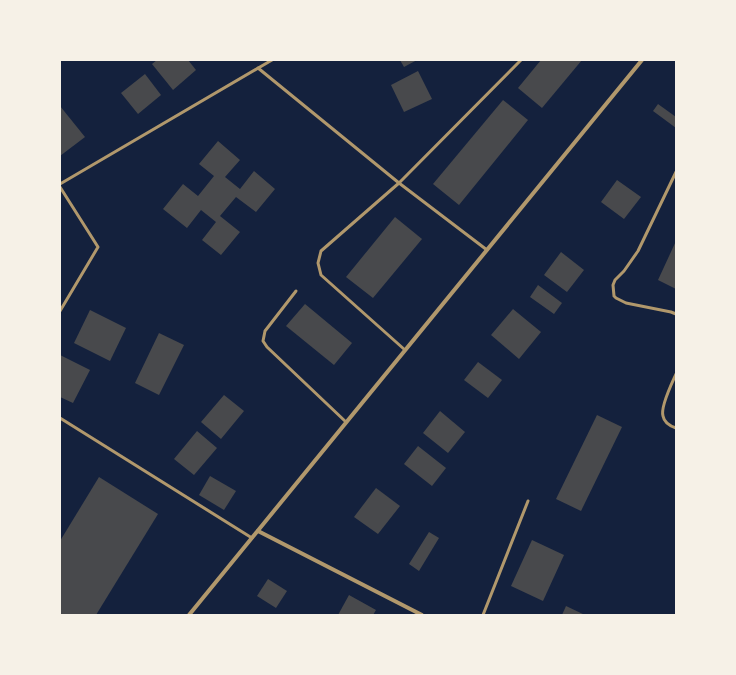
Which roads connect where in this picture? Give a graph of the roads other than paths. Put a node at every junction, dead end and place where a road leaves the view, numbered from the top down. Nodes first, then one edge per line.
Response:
1 (272, 60) edge
2 (521, 60) edge
3 (642, 60) edge
4 (258, 68) junction
5 (676, 172) edge
6 (400, 183) junction
7 (60, 186) edge
8 (487, 250) junction
9 (296, 291) dead end
10 (60, 311) edge
11 (676, 314) edge
12 (405, 350) junction
13 (676, 374) edge
14 (60, 418) edge
15 (346, 422) junction
16 (676, 428) edge
17 (528, 501) dead end
18 (258, 531) junction
19 (252, 538) junction
20 (189, 615) edge
21 (422, 615) edge
22 (483, 615) edge

1 - 4 lane
2 - 6 lane
3 - 8 street
4 - 6 lane
4 - 7 lane
5 - 11 lane
6 - 8 lane
6 - 12 lane
7 - 10 lane
8 - 12 street
9 - 15 lane
12 - 15 street
13 - 16 lane
14 - 19 lane
15 - 18 street
17 - 22 lane
18 - 19 street
18 - 21 street
19 - 20 street

